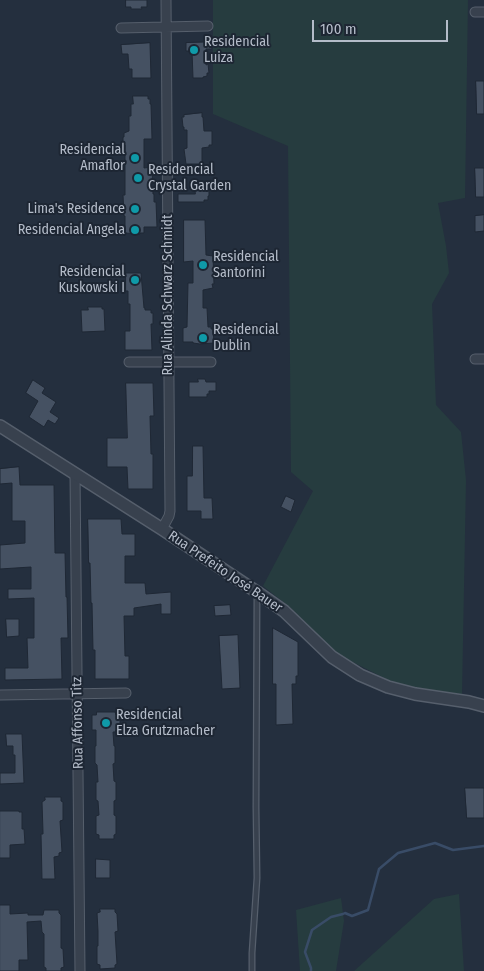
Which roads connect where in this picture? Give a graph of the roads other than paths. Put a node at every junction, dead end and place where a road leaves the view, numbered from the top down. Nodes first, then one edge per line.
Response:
1 (166, 0) edge
2 (208, 26) dead end
3 (166, 27) junction
4 (120, 28) dead end
5 (129, 362) dead end
6 (168, 362) junction
7 (212, 362) dead end
8 (0, 426) edge
9 (75, 474) junction
10 (162, 529) junction
11 (257, 592) junction
12 (77, 693) junction
13 (126, 693) dead end
14 (0, 695) edge
15 (484, 706) edge
16 (80, 971) edge
17 (252, 971) edge

1 - 3 street, Rua Alinda Schwarz Schmidt
2 - 3 street
3 - 4 street
3 - 6 street, Rua Alinda Schwarz Schmidt
5 - 6 street
6 - 7 street
6 - 10 street, Rua Alinda Schwarz Schmidt
8 - 9 street, Rua Prefeito José Bauer
9 - 10 street, Rua Prefeito José Bauer
9 - 12 street, Rua Affonso Titz
10 - 11 street, Rua Prefeito José Bauer
11 - 15 street, Rua Prefeito José Bauer
11 - 17 lane
12 - 13 street
12 - 14 street
12 - 16 street, Rua Affonso Titz

